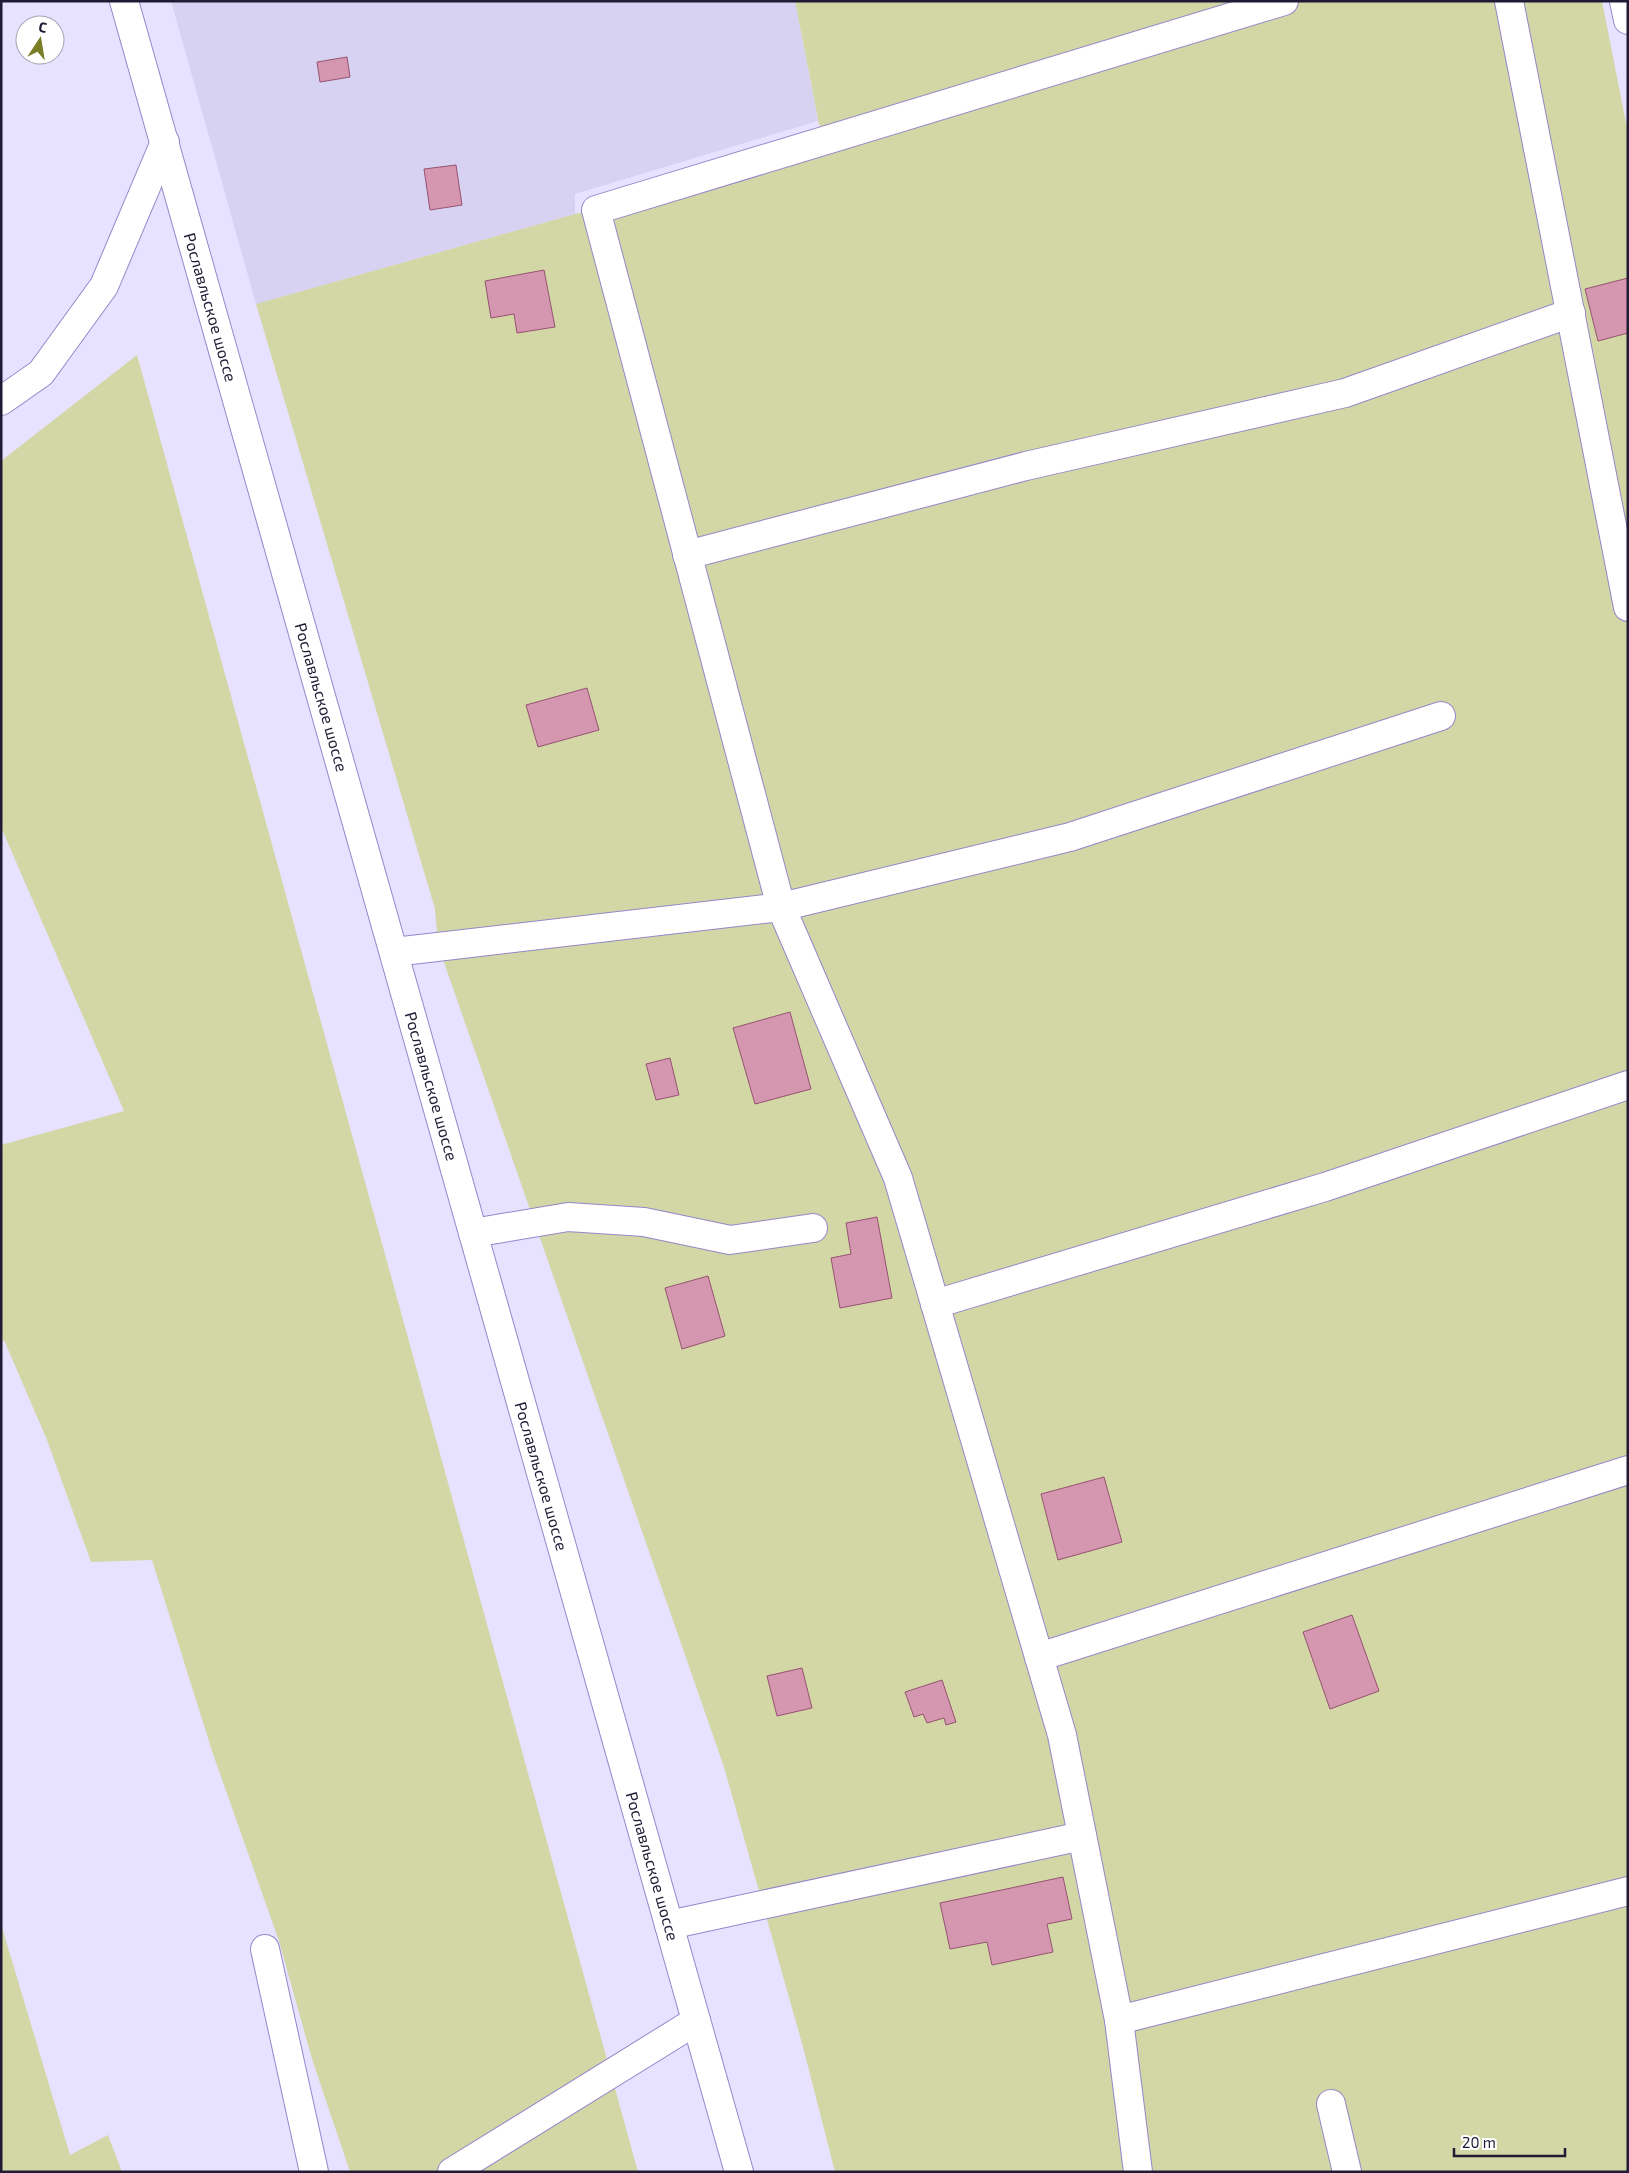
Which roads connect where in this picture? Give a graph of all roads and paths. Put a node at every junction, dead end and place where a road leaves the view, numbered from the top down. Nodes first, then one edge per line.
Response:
1 (124, 1) edge
2 (1284, 1) edge
3 (1509, 1) edge
4 (1624, 1) edge
5 (1628, 20) edge
6 (165, 142) junction
7 (1570, 313) junction
8 (1, 401) edge
9 (687, 555) junction
10 (1628, 607) edge
11 (1441, 716) dead end
12 (781, 907) junction
13 (394, 952) junction
14 (1628, 1085) edge
15 (813, 1228) dead end
16 (474, 1233) junction
17 (935, 1304) junction
18 (1628, 1470) edge
19 (1039, 1657) junction
20 (1082, 1836) junction
21 (1628, 1891) edge
22 (669, 1925) junction
23 (265, 1949) dead end
24 (1119, 2020) junction
25 (696, 2021) junction
26 (1331, 2104) dead end
27 (314, 2172) edge
28 (452, 2172) edge
29 (739, 2172) edge
30 (1138, 2172) edge
31 (1347, 2172) edge

1 - 6 main road, Рославльское шоссе
2 - 9 main road
3 - 7 main road
4 - 5 main road
6 - 8 main road
6 - 13 main road, Рославльское шоссе
7 - 9 main road
7 - 10 main road
9 - 12 main road
11 - 12 main road
12 - 13 main road
12 - 17 main road
13 - 16 main road, Рославльское шоссе
14 - 17 main road
15 - 16 main road
16 - 22 main road, Рославльское шоссе
17 - 19 main road
18 - 19 main road
19 - 20 main road
20 - 22 main road
20 - 24 main road
21 - 24 main road
22 - 25 main road, Рославльское шоссе
23 - 27 main road
24 - 30 main road
25 - 28 main road
25 - 29 main road, Рославльское шоссе
26 - 31 main road

